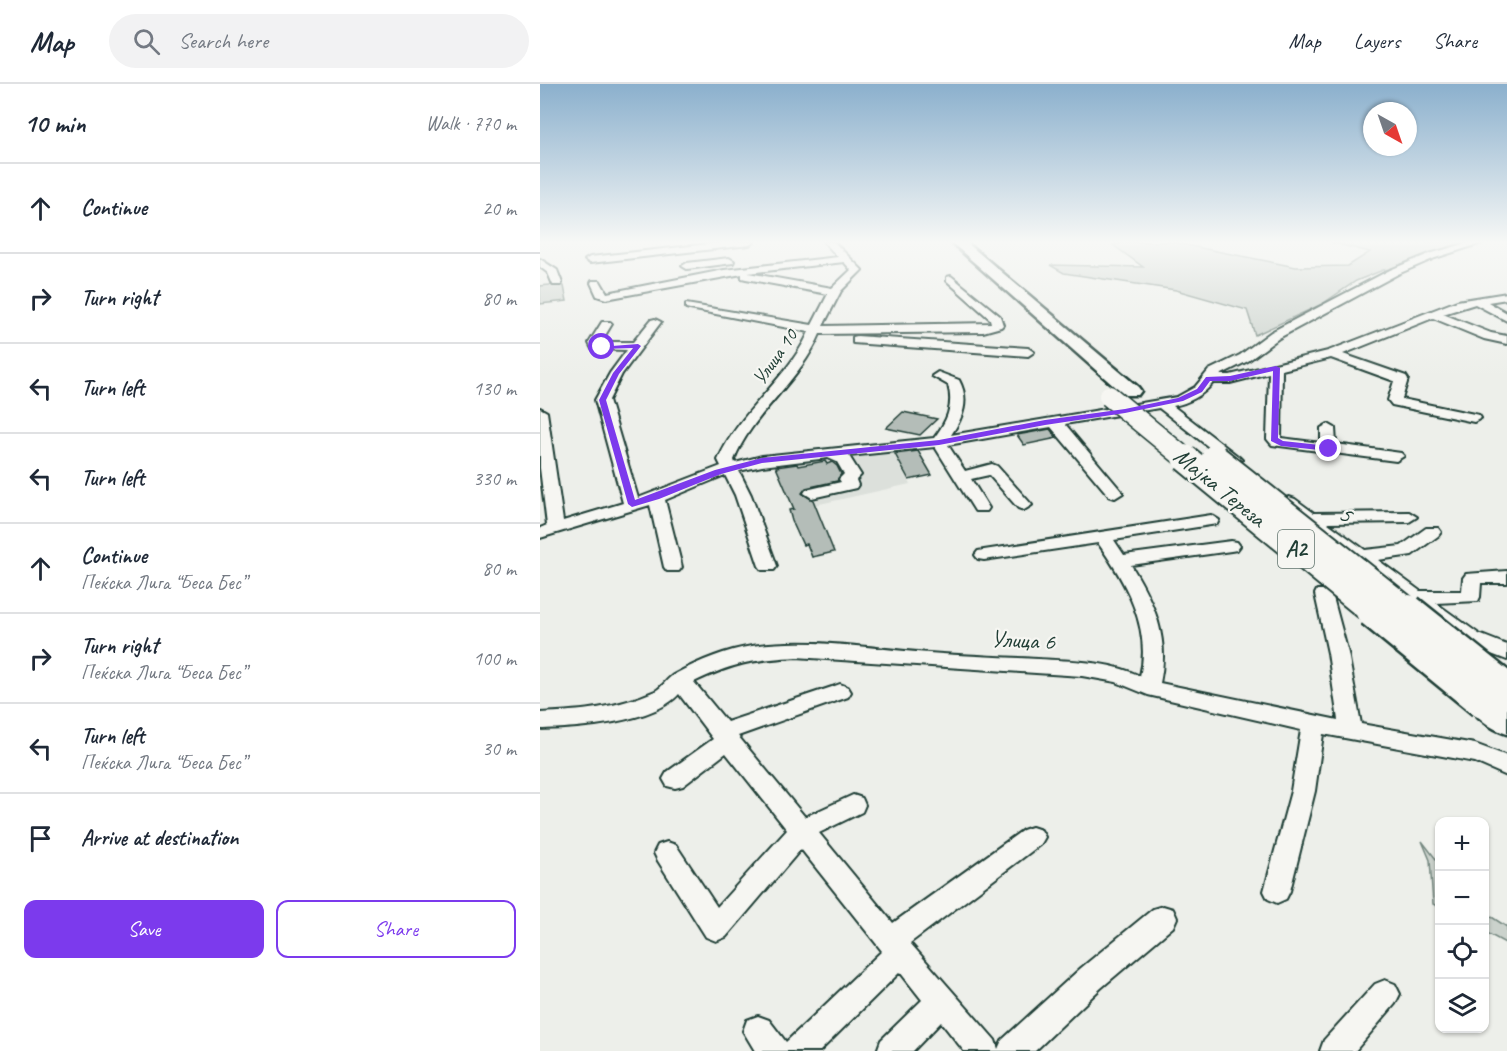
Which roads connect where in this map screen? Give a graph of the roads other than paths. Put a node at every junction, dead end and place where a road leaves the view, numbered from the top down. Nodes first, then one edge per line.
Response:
1 (598, 287) edge
2 (652, 287) edge
3 (806, 287) edge
4 (838, 287) edge
5 (960, 287) edge
6 (987, 287) edge
7 (1004, 287) edge
8 (1365, 287) edge
9 (834, 292) junction
10 (1507, 296) edge
11 (1476, 300) junction
12 (690, 306) dead end
13 (1453, 306) junction
14 (1433, 314) junction
15 (1477, 318) dead end
16 (1507, 318) edge
17 (655, 322) dead end
18 (606, 324) dead end
19 (815, 333) junction
20 (1507, 340) edge
21 (638, 346) junction
22 (1028, 352) dead end
23 (1332, 354) junction
24 (1276, 368) junction
25 (938, 376) dead end
26 (1208, 379) junction
27 (1105, 385) junction
28 (1162, 404) junction
29 (540, 412) edge
30 (1474, 418) dead end
31 (1054, 421) junction
32 (1328, 428) dead end
33 (939, 442) junction
34 (1329, 449) junction
35 (827, 453) junction
36 (1396, 456) dead end
37 (729, 469) junction
38 (961, 477) junction
39 (812, 493) dead end
40 (1115, 493) dead end
41 (656, 498) junction
42 (632, 504) junction
43 (1024, 505) dead end
44 (981, 508) dead end
45 (1409, 517) dead end
46 (1311, 518) junction
47 (1211, 520) dead end
48 (556, 528) junction
49 (1432, 532) dead end
50 (540, 533) edge
51 (1103, 537) junction
52 (1232, 546) dead end
53 (984, 555) dead end
54 (1362, 556) junction
55 (1120, 561) junction
56 (768, 566) dead end
57 (673, 567) dead end
58 (1507, 578) edge
59 (1324, 594) dead end
60 (1416, 597) junction
61 (1472, 639) junction
62 (1507, 639) edge
63 (1507, 653) edge
64 (680, 680) junction
65 (1148, 688) junction
66 (840, 692) dead end
67 (1495, 696) edge
68 (540, 722) edge
69 (1507, 723) edge
70 (1313, 724) junction
71 (1351, 731) junction
72 (724, 737) junction
73 (1507, 767) edge
74 (675, 779) dead end
75 (853, 805) dead end
76 (802, 830) junction
77 (1032, 837) dead end
78 (667, 853) dead end
79 (1277, 891) dead end
80 (1162, 918) dead end
81 (896, 947) junction
82 (1385, 994) dead end
83 (941, 1001) junction
84 (798, 1051) edge
85 (892, 1051) edge
86 (984, 1051) edge
87 (1013, 1051) edge
88 (1335, 1051) edge

1 - 2 street
3 - 9 street
4 - 9 street, Улица 10
5 - 19 street
6 - 27 highway, Мајка Тереза / A2
7 - 27 highway, Мајка Тереза / A2
8 - 26 street
9 - 19 street, Улица 10
10 - 11 street
11 - 13 street
11 - 16 street
12 - 19 street
13 - 14 street
13 - 15 street
14 - 20 street
14 - 23 street
17 - 21 street
18 - 21 street
19 - 22 street
19 - 37 street, Улица 10
21 - 42 street
23 - 24 street
23 - 30 street
24 - 26 street
24 - 34 street
25 - 33 street
26 - 28 street
27 - 67 highway, Мајка Тереза / A2, bridge
28 - 31 street
28 - 46 street, 5
29 - 48 street
31 - 33 street
31 - 40 street
32 - 34 street
33 - 35 street
33 - 38 street
34 - 36 street
35 - 37 street
35 - 39 street
37 - 41 street
37 - 56 street
38 - 43 street
38 - 44 street
41 - 42 street
41 - 57 street
42 - 48 street
45 - 46 street
46 - 54 street, 5
47 - 51 street
48 - 50 street
49 - 54 street
51 - 53 street
51 - 55 street
52 - 55 street
54 - 60 street, 5
55 - 65 street
58 - 60 street
59 - 71 street
60 - 61 street, 5
61 - 62 street
61 - 63 street, 5
64 - 65 street, Улица 6
64 - 68 street, Улица 6
64 - 72 street
65 - 70 street, Улица 6
66 - 72 street
67 - 69 highway, Мајка Тереза / A2
70 - 71 street, Улица 6
70 - 79 street
71 - 73 street, Улица 6
72 - 74 street
72 - 76 street
75 - 76 street
76 - 78 street
76 - 81 street
77 - 81 street
80 - 87 street
81 - 83 street
81 - 84 street
82 - 88 street
83 - 85 street
83 - 86 street

